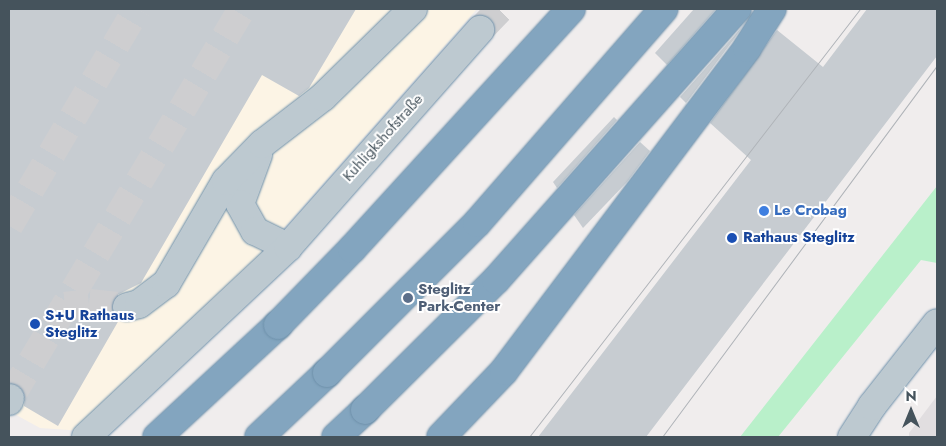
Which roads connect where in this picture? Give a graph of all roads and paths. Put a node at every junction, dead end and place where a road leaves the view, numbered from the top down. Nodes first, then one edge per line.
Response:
1 (413, 9) edge
2 (571, 9) edge
3 (664, 9) edge
4 (737, 9) edge
5 (772, 9) edge
6 (480, 30) tunnel mouth
7 (262, 144) junction
8 (288, 248) junction
9 (127, 307) tunnel mouth
10 (937, 323) edge
11 (86, 437) edge
12 (157, 437) edge
13 (259, 437) edge
14 (336, 437) edge
15 (441, 437) edge
16 (852, 437) edge

1 - 7 street
2 - 12 highway, bridge
3 - 13 highway, bridge
4 - 14 highway, bridge
5 - 15 highway, bridge
6 - 8 street, Kuhligkshofstraße
7 - 8 street
7 - 9 street
8 - 11 street, Kuhligkshofstraße
10 - 16 street

